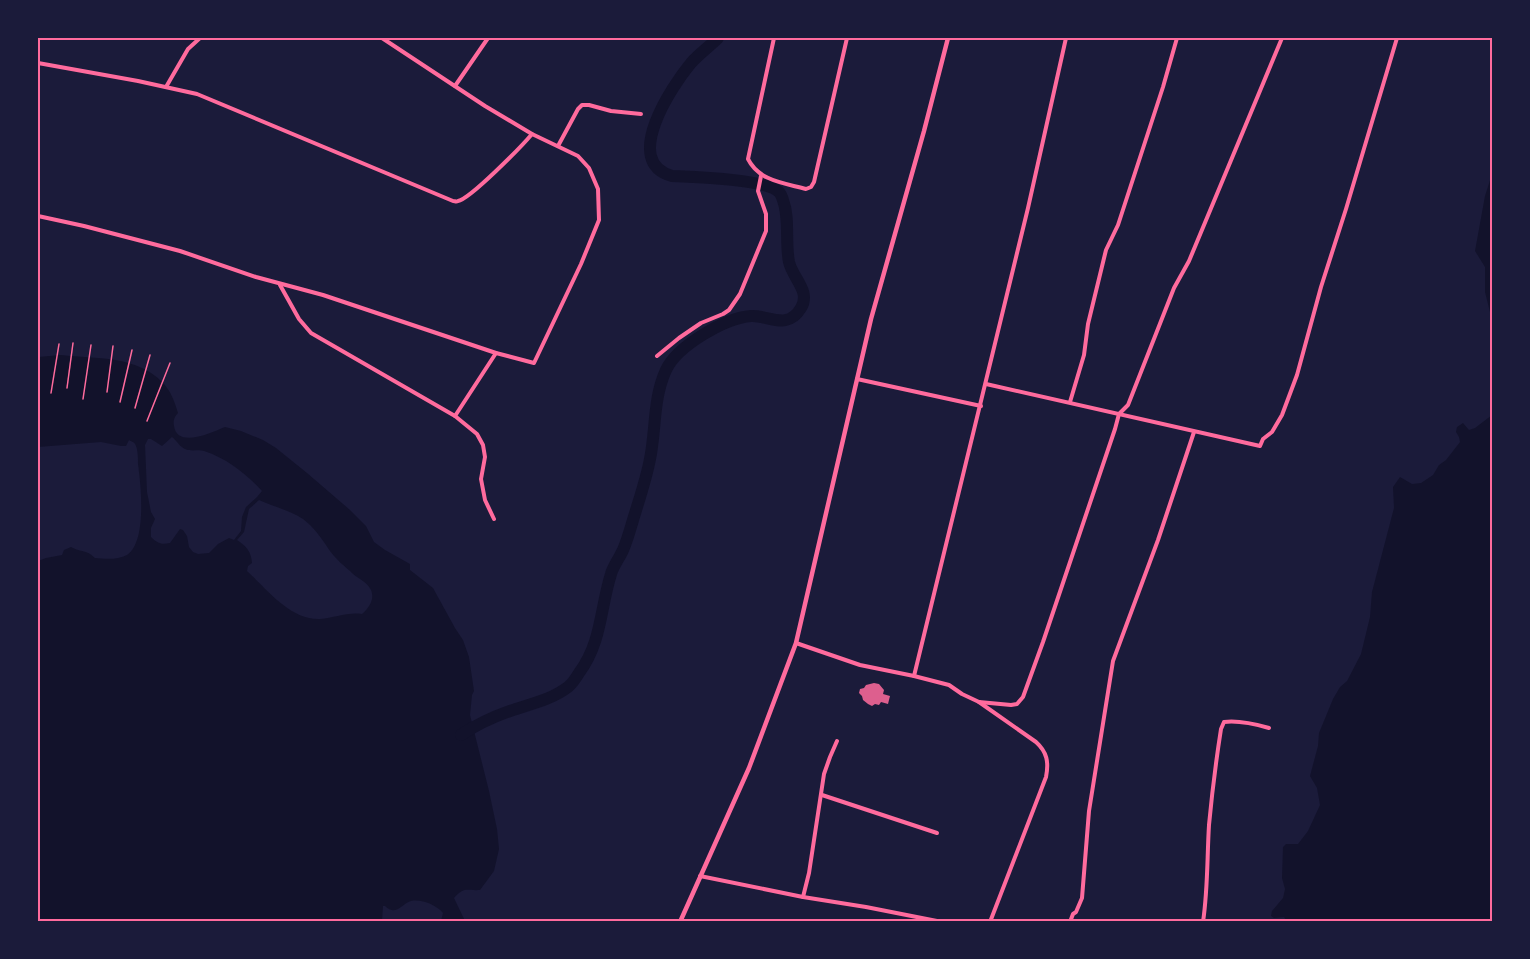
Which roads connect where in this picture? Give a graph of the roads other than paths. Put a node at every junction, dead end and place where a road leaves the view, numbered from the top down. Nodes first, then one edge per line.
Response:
1 (200, 38) edge
2 (382, 38) edge
3 (488, 38) edge
4 (774, 38) edge
5 (847, 38) edge
6 (948, 38) edge
7 (1066, 38) edge
8 (1177, 38) edge
9 (1282, 38) edge
10 (1397, 38) edge
11 (38, 63) edge
12 (455, 86) junction
13 (166, 87) junction
14 (641, 114) dead end
15 (532, 134) junction
16 (558, 146) junction
17 (760, 178) junction
18 (38, 216) edge
19 (280, 284) junction
20 (496, 353) junction
21 (657, 356) dead end
22 (857, 379) junction
23 (986, 384) junction
24 (1070, 402) junction
25 (981, 406) junction
26 (1119, 414) junction
27 (455, 416) junction
28 (1194, 432) junction
29 (494, 519) dead end
30 (796, 643) junction
31 (914, 676) junction
32 (980, 702) junction
33 (1269, 728) dead end
34 (837, 741) dead end
35 (822, 795) junction
36 (937, 833) dead end
37 (700, 876) junction
38 (803, 897) junction
39 (680, 921) edge
40 (942, 921) edge
41 (990, 921) edge
42 (1070, 921) edge
43 (1203, 921) edge

1 - 13 street
2 - 12 street
3 - 12 street
4 - 17 street
5 - 17 street
6 - 22 street
7 - 23 street
8 - 24 street
9 - 26 street
10 - 28 street
11 - 13 street
12 - 15 street
13 - 15 street
14 - 16 street
15 - 16 street
16 - 20 street
17 - 21 street
18 - 19 street
19 - 20 street
19 - 27 street
20 - 27 street
22 - 25 street
22 - 30 street
23 - 24 street
23 - 25 street
24 - 26 street
25 - 31 street
26 - 28 street
26 - 32 street
27 - 29 street
28 - 42 street
30 - 31 street
30 - 37 street
31 - 32 street
32 - 41 street
33 - 43 street
34 - 35 street
35 - 36 street
35 - 38 street
37 - 38 street
37 - 39 street
38 - 40 street

